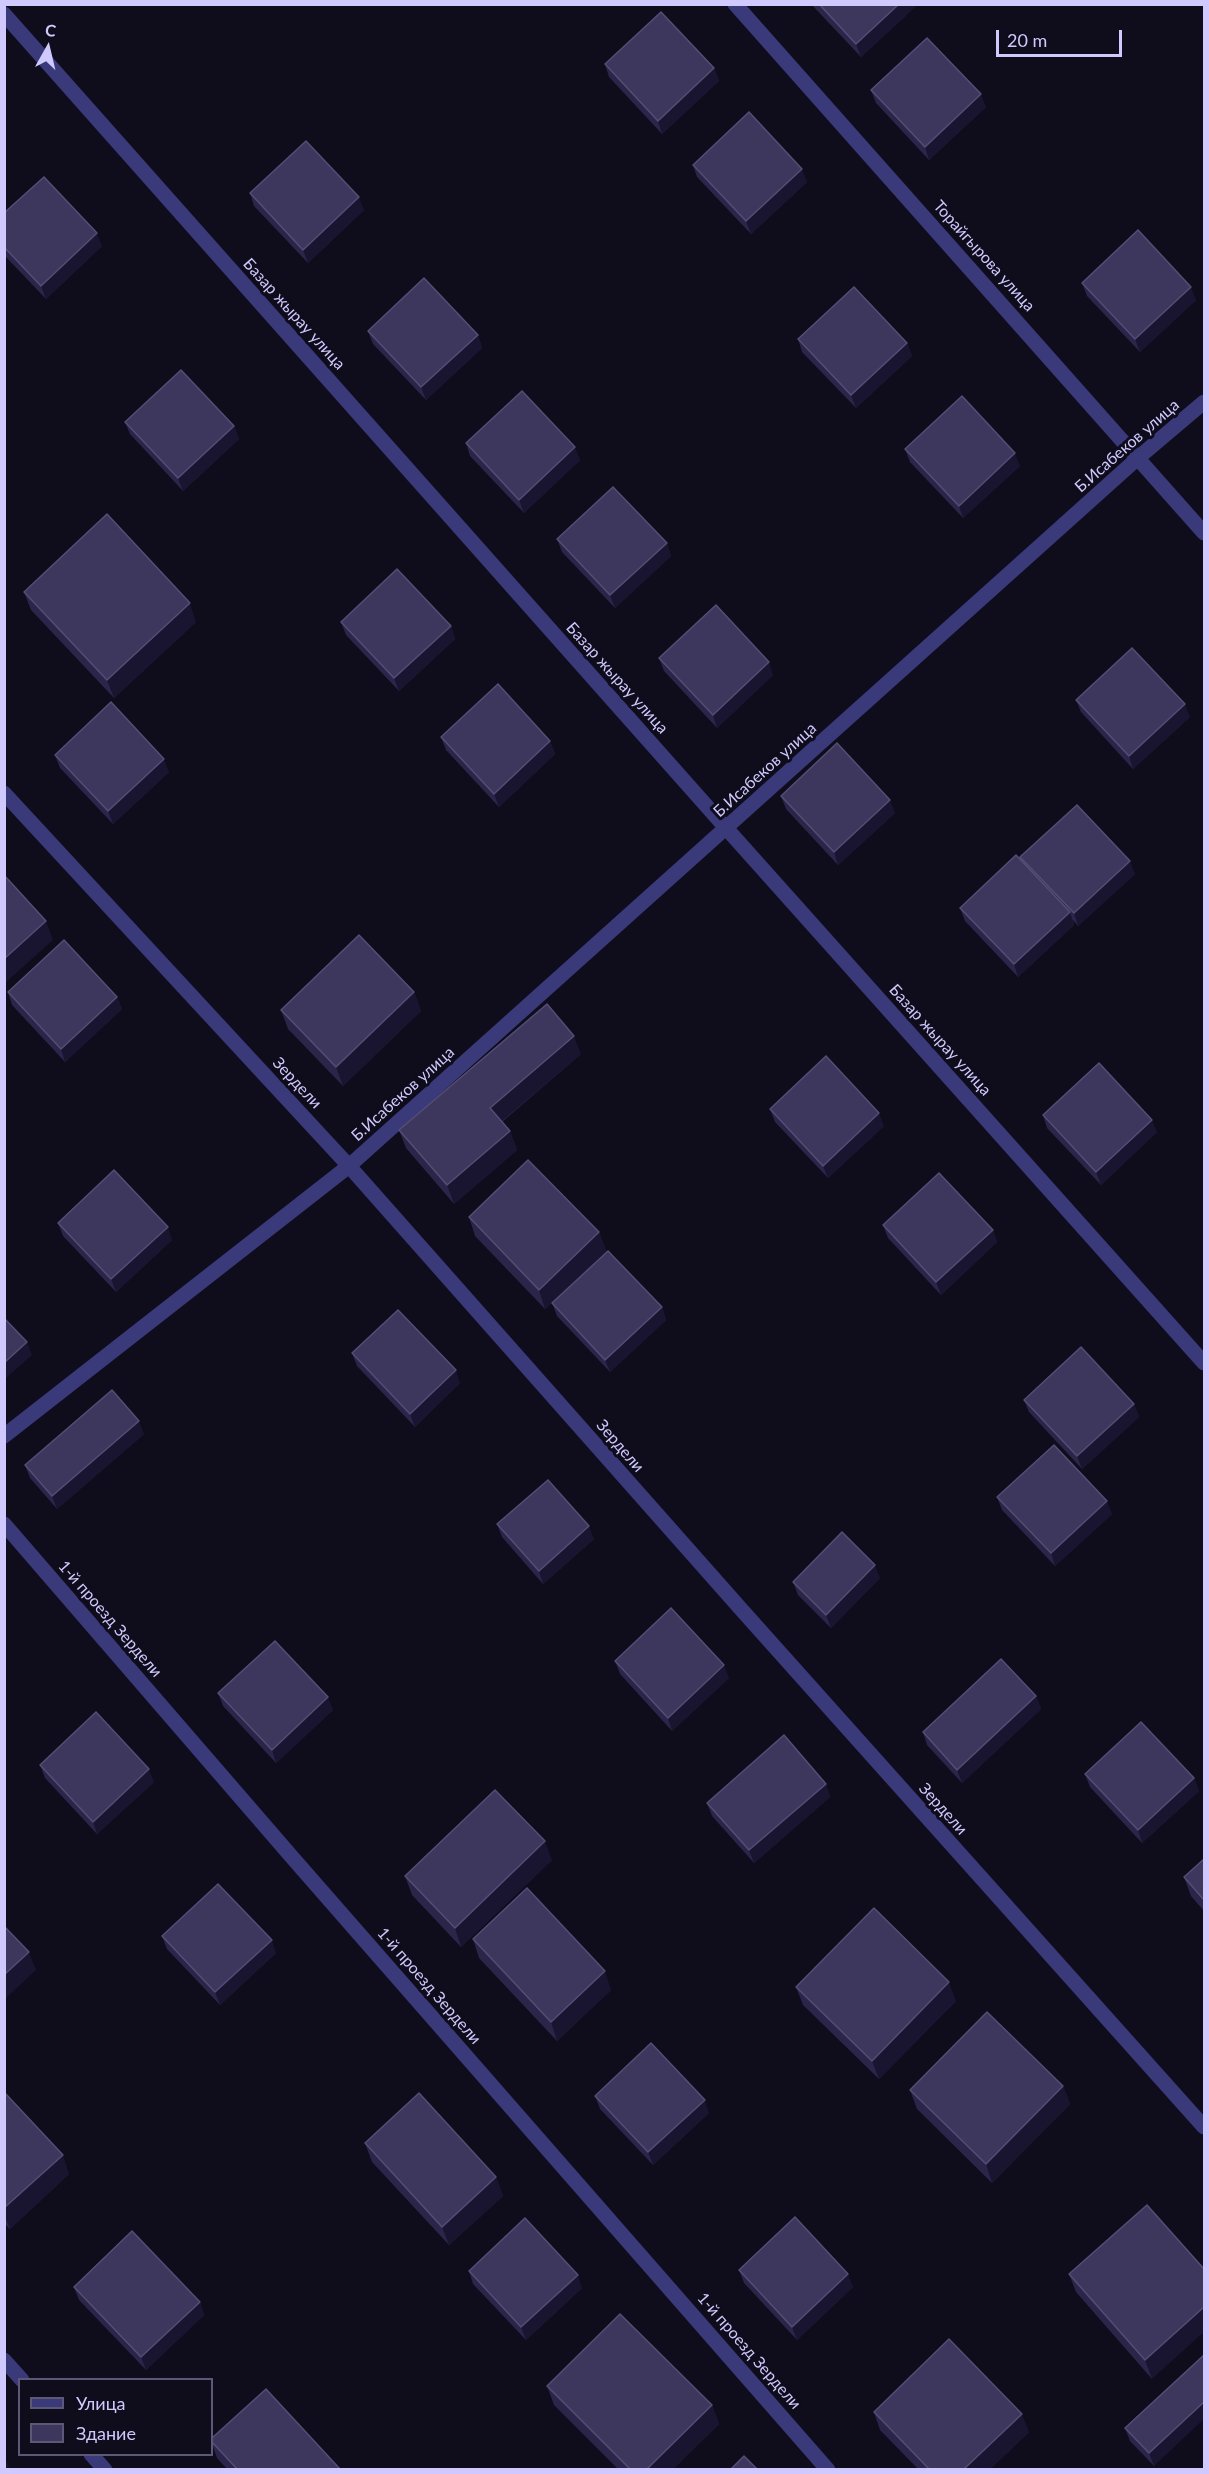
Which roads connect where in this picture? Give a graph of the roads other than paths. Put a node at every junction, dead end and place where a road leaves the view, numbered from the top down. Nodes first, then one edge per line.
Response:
1 (735, 4) edge
2 (4, 14) edge
3 (1204, 402) edge
4 (1139, 457) junction
5 (1204, 533) edge
6 (4, 793) edge
7 (727, 829) junction
8 (349, 1166) junction
9 (1204, 1363) edge
10 (4, 1436) edge
11 (4, 1524) edge
12 (1204, 2127) edge
13 (4, 2360) edge
14 (21, 2378) edge
15 (93, 2456) edge
16 (105, 2469) edge
17 (828, 2469) edge

1 - 4 street, Торайгырова улица
2 - 7 street, Базар жырау улица
3 - 4 street, Б.Исабеков улица
4 - 5 street, Торайгырова улица
4 - 7 street, Б.Исабеков улица
6 - 8 street, Зердели
7 - 8 street, Б.Исабеков улица
7 - 9 street, Базар жырау улица
8 - 10 street, Б.Исабеков улица
8 - 12 street, Зердели
11 - 17 street, 1-й проезд Зердели
13 - 14 street
15 - 16 street

